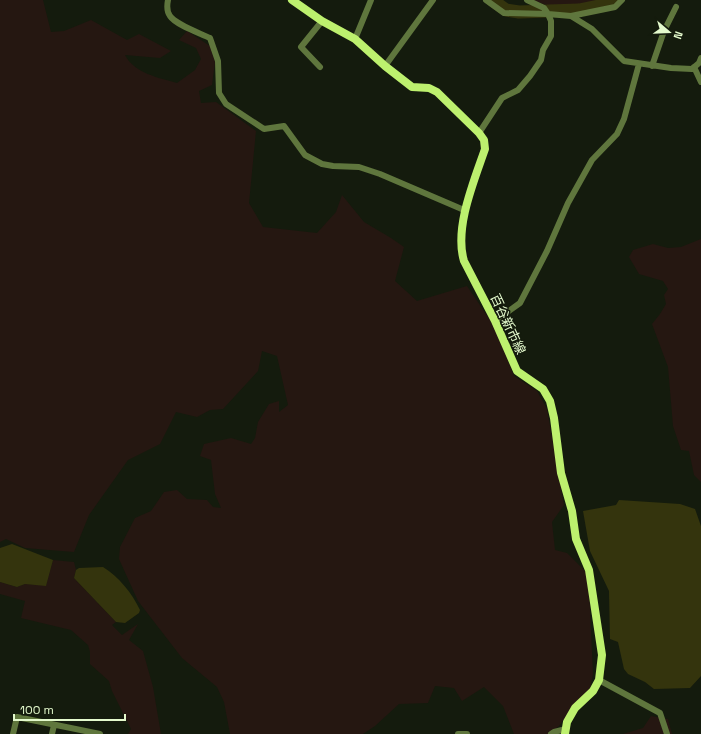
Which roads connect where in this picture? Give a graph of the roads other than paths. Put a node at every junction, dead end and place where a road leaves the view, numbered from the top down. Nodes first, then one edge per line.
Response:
1 (168, 0) edge
2 (292, 0) edge
3 (371, 0) edge
4 (433, 0) edge
5 (486, 0) edge
6 (527, 0) edge
7 (622, 0) edge
8 (676, 7) dead end
9 (548, 14) junction
10 (571, 16) junction
11 (322, 21) junction
12 (355, 39) junction
13 (701, 58) edge
14 (639, 64) junction
15 (385, 66) junction
16 (652, 66) junction
17 (320, 67) dead end
18 (694, 67) junction
19 (701, 82) edge
20 (479, 133) junction
21 (464, 210) junction
22 (495, 321) junction
23 (599, 680) junction
24 (54, 725) junction
25 (564, 732) edge
26 (13, 734) edge
27 (52, 734) edge
28 (100, 734) edge
29 (458, 734) edge
30 (466, 734) edge
31 (551, 734) edge
32 (668, 734) edge

1 - 21 street
2 - 11 main road, 百谷新市線
3 - 12 street
4 - 15 street
5 - 9 street
6 - 9 street
7 - 10 street
8 - 16 street
9 - 10 street
9 - 20 street
10 - 14 street
11 - 12 main road, 百谷新市線
11 - 17 street
12 - 15 main road, 百谷新市線
13 - 18 street
14 - 16 street
14 - 22 street
15 - 20 main road, 百谷新市線
16 - 18 street
18 - 19 street
20 - 21 main road, 百谷新市線
21 - 22 main road, 百谷新市線
22 - 23 main road, 百谷新市線
23 - 25 main road, 百谷新市線
23 - 32 street
24 - 26 street
24 - 27 street
24 - 28 street
25 - 31 street
29 - 30 street

